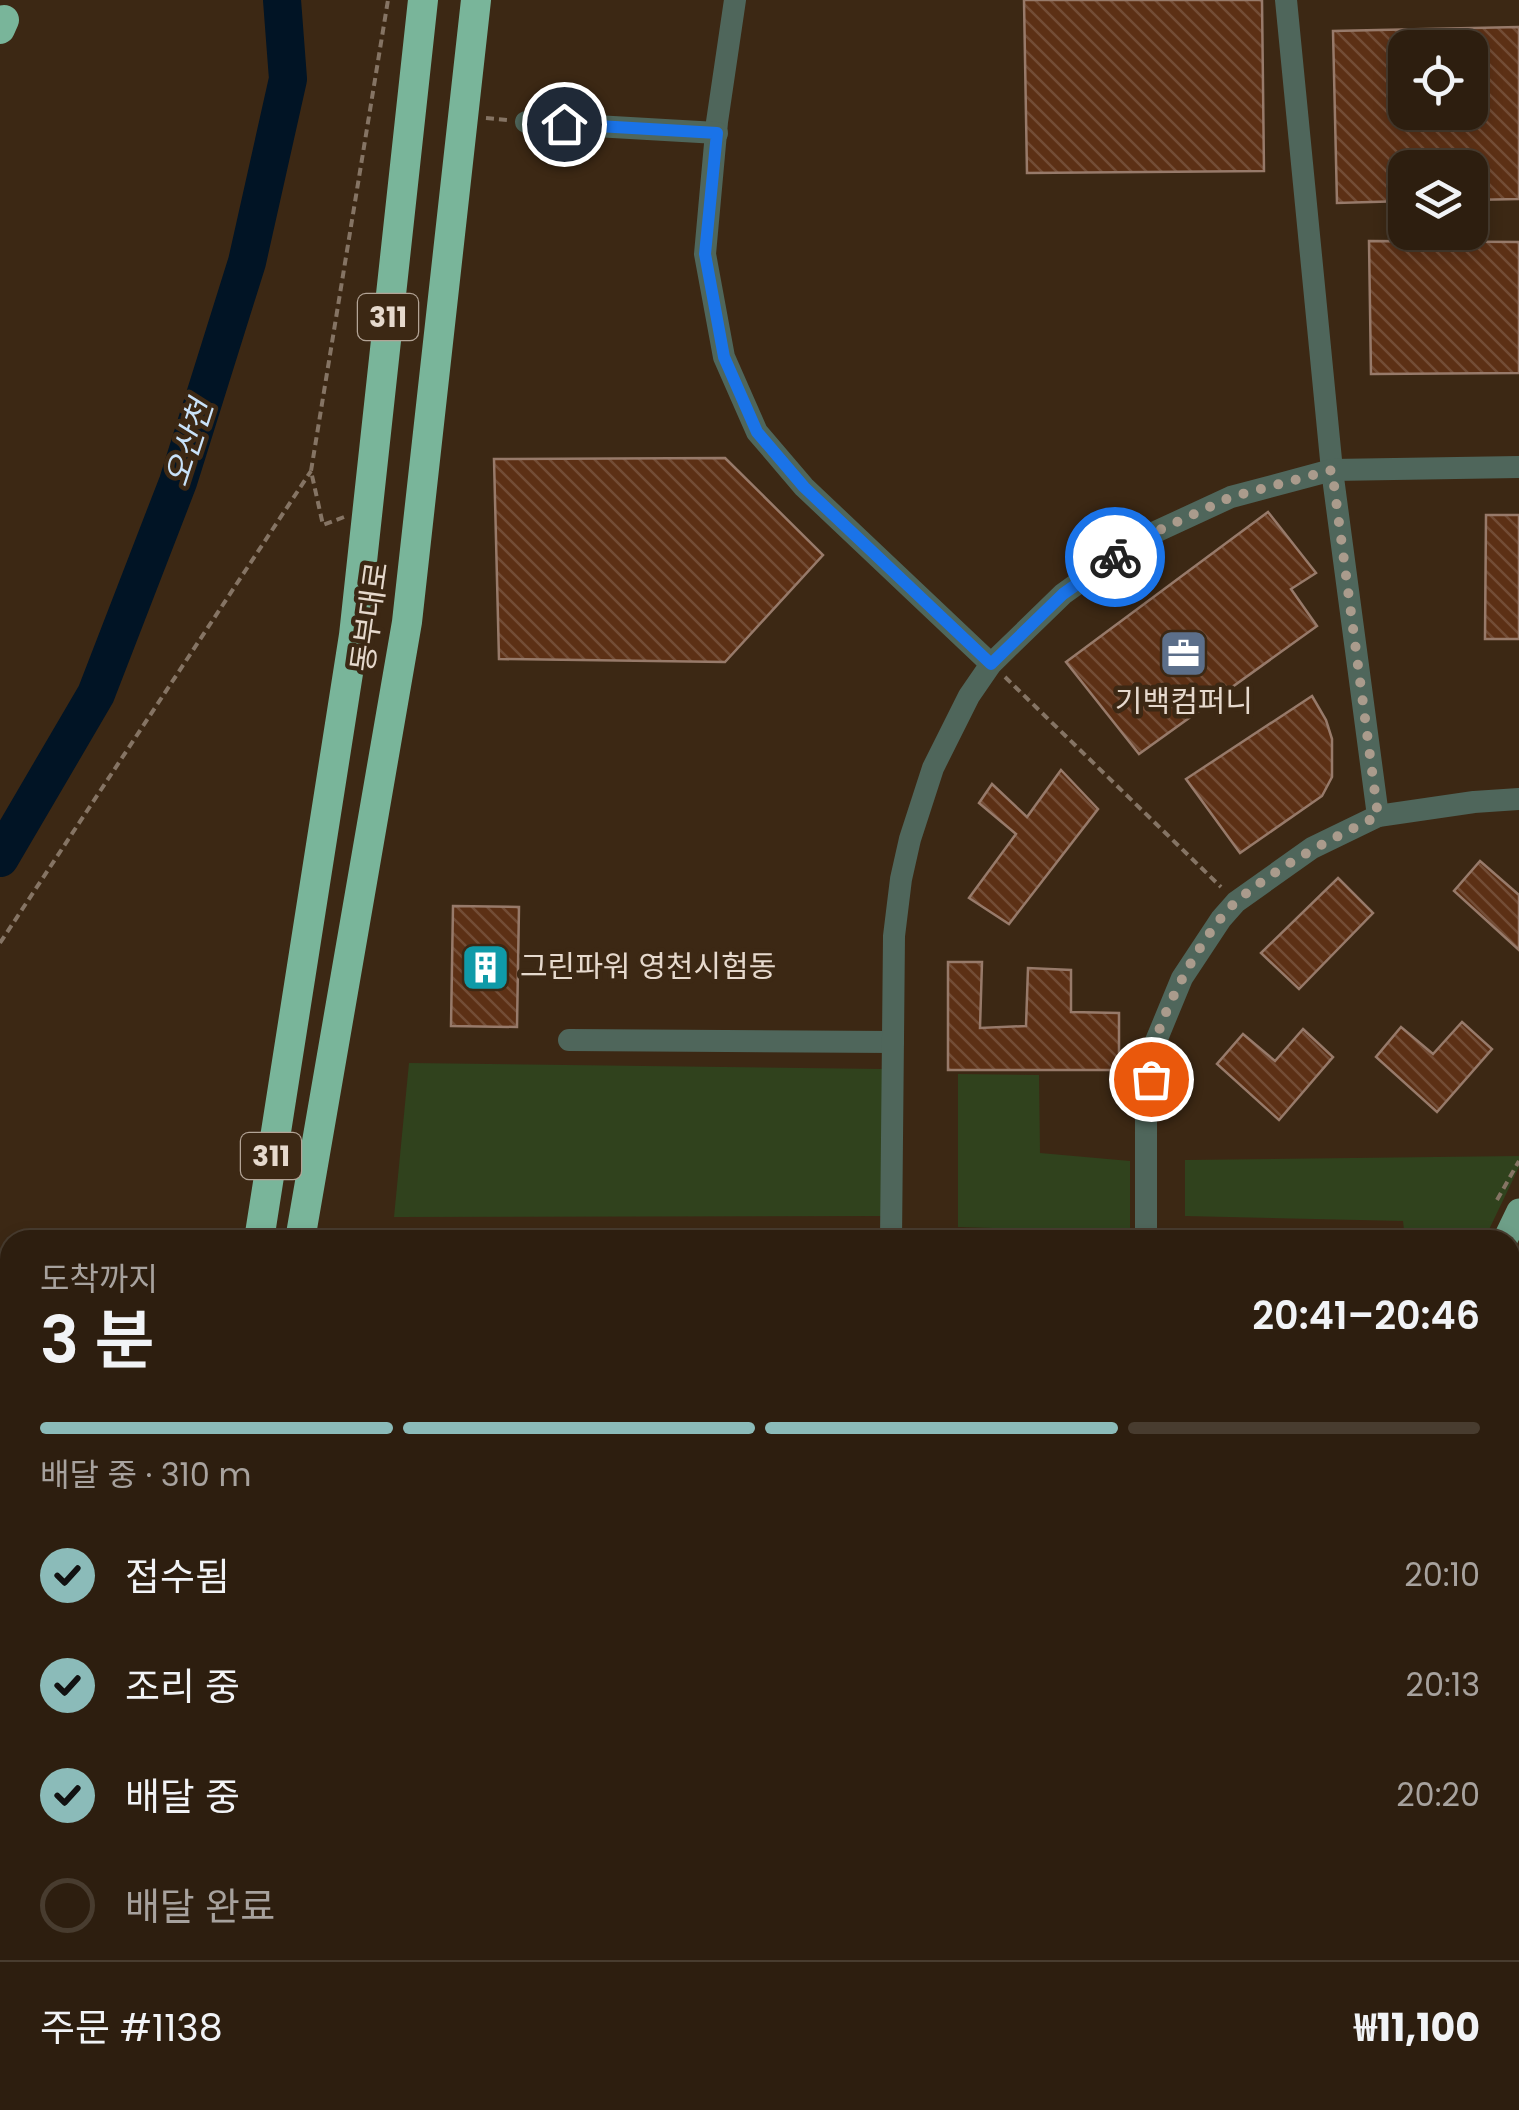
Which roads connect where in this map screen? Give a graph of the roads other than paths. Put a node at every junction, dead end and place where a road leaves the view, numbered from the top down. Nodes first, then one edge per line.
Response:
1 (423, 0) edge
2 (476, 0) edge
3 (735, 0) edge
4 (1286, 0) edge
5 (526, 122) dead end
6 (717, 133) junction
7 (1519, 468) edge
8 (1332, 470) junction
9 (991, 664) junction
10 (1519, 799) edge
11 (1378, 816) junction
12 (570, 1040) dead end
13 (893, 1042) junction
14 (284, 1072) junction
15 (311, 1168) junction
16 (246, 1230) edge
17 (260, 1230) edge
18 (302, 1230) edge
19 (315, 1230) edge
20 (891, 1230) edge
21 (1146, 1230) edge

1 - 14 highway, 동부대로 / 311
2 - 15 highway, 동부대로 / 311
3 - 6 street
4 - 8 street
5 - 6 street
6 - 9 street
7 - 8 street
8 - 9 street
8 - 11 street
9 - 13 street
10 - 11 street
11 - 21 street
12 - 13 street
13 - 20 street
14 - 16 highway
14 - 17 highway, 동부대로 / 311
15 - 18 highway, 동부대로 / 311
15 - 19 highway

